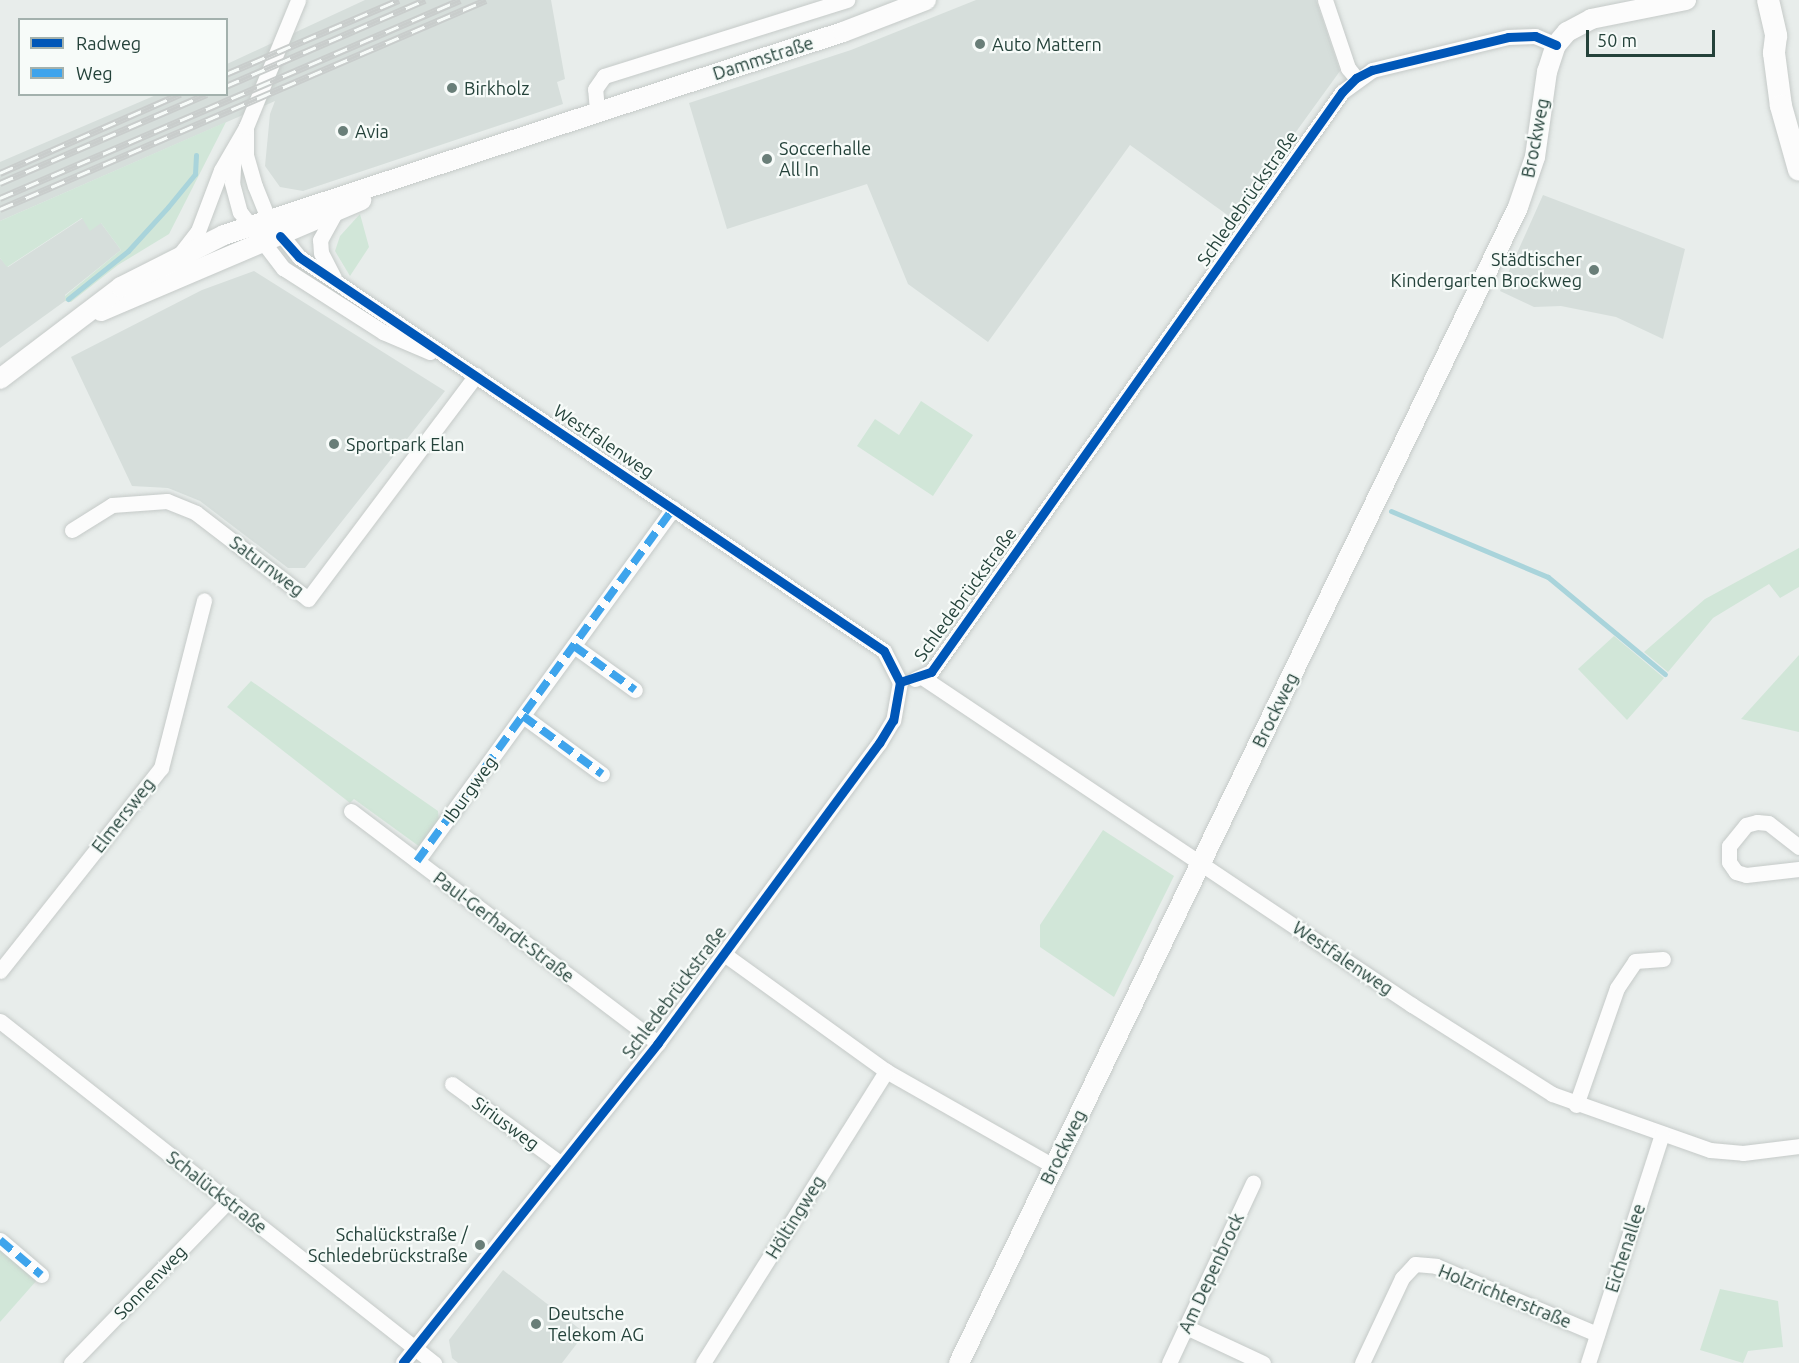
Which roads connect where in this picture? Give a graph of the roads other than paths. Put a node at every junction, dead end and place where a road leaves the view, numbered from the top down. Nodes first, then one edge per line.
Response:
1 (298, 0) edge
2 (847, 0) edge
3 (926, 0) edge
4 (1325, 0) edge
5 (1686, 0) edge
6 (1756, 0) edge
7 (1768, 0) edge
8 (1556, 45) junction
9 (1774, 53) junction
10 (1356, 78) junction
11 (597, 110) junction
12 (246, 127) junction
13 (234, 149) junction
14 (1799, 170) edge
15 (418, 173) junction
16 (335, 213) junction
17 (268, 218) junction
18 (248, 225) junction
19 (270, 239) junction
20 (177, 256) junction
21 (335, 280) junction
22 (84, 317) junction
23 (461, 365) junction
24 (476, 375) junction
25 (0, 379) edge
26 (672, 508) junction
27 (72, 530) dead end
28 (204, 600) dead end
29 (574, 646) junction
30 (922, 677) junction
31 (900, 682) junction
32 (635, 690) dead end
33 (523, 716) junction
34 (602, 774) dead end
35 (351, 811) dead end
36 (1799, 847) edge
37 (417, 861) junction
38 (1200, 862) junction
39 (1799, 869) edge
40 (724, 954) junction
41 (1663, 959) dead end
42 (0, 971) edge
43 (0, 1021) edge
44 (658, 1043) junction
45 (886, 1071) junction
46 (452, 1084) dead end
47 (1576, 1104) junction
48 (1662, 1134) junction
49 (1799, 1146) edge
50 (560, 1163) junction
51 (1053, 1166) junction
52 (1253, 1183) dead end
53 (228, 1201) junction
54 (0, 1240) edge
55 (41, 1275) dead end
56 (1186, 1327) junction
57 (1597, 1334) junction
58 (417, 1349) junction
59 (71, 1363) edge
60 (403, 1363) edge
61 (434, 1363) edge
62 (704, 1363) edge
63 (959, 1363) edge
64 (1169, 1363) edge
65 (1263, 1363) edge
66 (1362, 1363) edge
67 (1588, 1363) edge

1 - 12 street
2 - 11 street, Dammstraße
3 - 11 street, Dammstraße
4 - 10 street
5 - 8 street
6 - 9 main road
7 - 9 main road
8 - 10 street, Schledebrückstraße
8 - 38 street, Brockweg
9 - 14 main road
10 - 30 street, Schledebrückstraße
11 - 15 street, Dammstraße
12 - 13 street
12 - 17 street, Westfalenweg
13 - 18 street, Westfalenweg
13 - 20 street
15 - 16 street, Dammstraße
15 - 17 street, Dammstraße
16 - 19 street, Dammstraße
16 - 21 street, Westfalenweg
17 - 18 street, Dammstraße
17 - 19 street, Westfalenweg
18 - 19 street, Westfalenweg
18 - 20 street, Dammstraße
19 - 21 street, Westfalenweg
19 - 22 street, Dammstraße
19 - 23 street, Westfalenweg
20 - 22 street, Dammstraße
21 - 23 street, Westfalenweg
22 - 25 street
23 - 24 street, Westfalenweg
24 - 26 street, Westfalenweg
24 - 27 street, Saturnweg
26 - 29 street, Iburgweg
26 - 31 street, Westfalenweg
28 - 42 street, Elmersweg
29 - 32 street
29 - 33 street, Iburgweg
30 - 31 street, Schledebrückstraße
30 - 38 street, Westfalenweg
31 - 40 street, Schledebrückstraße
33 - 34 street
33 - 37 street, Iburgweg
35 - 37 street, Paul-Gerhardt-Straße
36 - 39 street
37 - 44 street, Paul-Gerhardt-Straße
38 - 47 street, Westfalenweg
38 - 51 street, Brockweg
40 - 44 street, Schledebrückstraße
40 - 45 street
41 - 47 street
43 - 53 street, Schalückstraße
44 - 50 street, Schledebrückstraße
45 - 51 street
45 - 62 street, Höltingweg
46 - 50 street, Siriusweg
47 - 48 street, Westfalenweg
48 - 49 street, Westfalenweg
48 - 57 street, Eichenallee
50 - 58 street, Schledebrückstraße
51 - 63 street, Brockweg
52 - 56 street, Am Depenbrock
53 - 58 street, Schalückstraße
53 - 59 street, Sonnenweg
54 - 55 street
56 - 64 street, Am Depenbrock
56 - 65 street
57 - 66 street, Holzrichterstraße
57 - 67 street, Eichenallee
58 - 60 street, Schledebrückstraße
58 - 61 street, Schalückstraße

